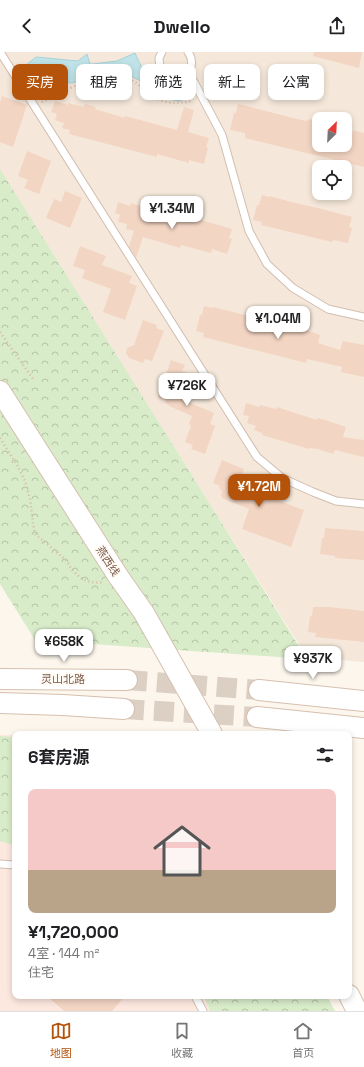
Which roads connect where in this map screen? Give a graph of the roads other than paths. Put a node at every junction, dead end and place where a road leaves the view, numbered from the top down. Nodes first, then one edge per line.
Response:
1 (0, 52) edge
2 (162, 52) edge
3 (188, 52) edge
4 (159, 64) edge
5 (191, 64) edge
6 (196, 86) edge
7 (364, 317) edge
8 (0, 391) edge
9 (364, 504) edge
10 (0, 679) edge
11 (127, 680) tunnel mouth
12 (259, 690) tunnel mouth
13 (364, 702) edge
14 (0, 703) edge
15 (124, 708) tunnel mouth
16 (257, 716) tunnel mouth
17 (364, 728) edge
18 (210, 731) edge
19 (0, 864) edge
20 (12, 865) edge
21 (197, 999) edge
22 (351, 999) edge
23 (203, 1011) edge
24 (357, 1011) edge

1 - 9 lane
2 - 4 lane
3 - 5 lane
6 - 7 lane
8 - 18 street, 燕西线
10 - 11 street, 灵山北路
12 - 13 street
14 - 15 street
16 - 17 street
19 - 20 lane
21 - 23 lane
22 - 24 street

